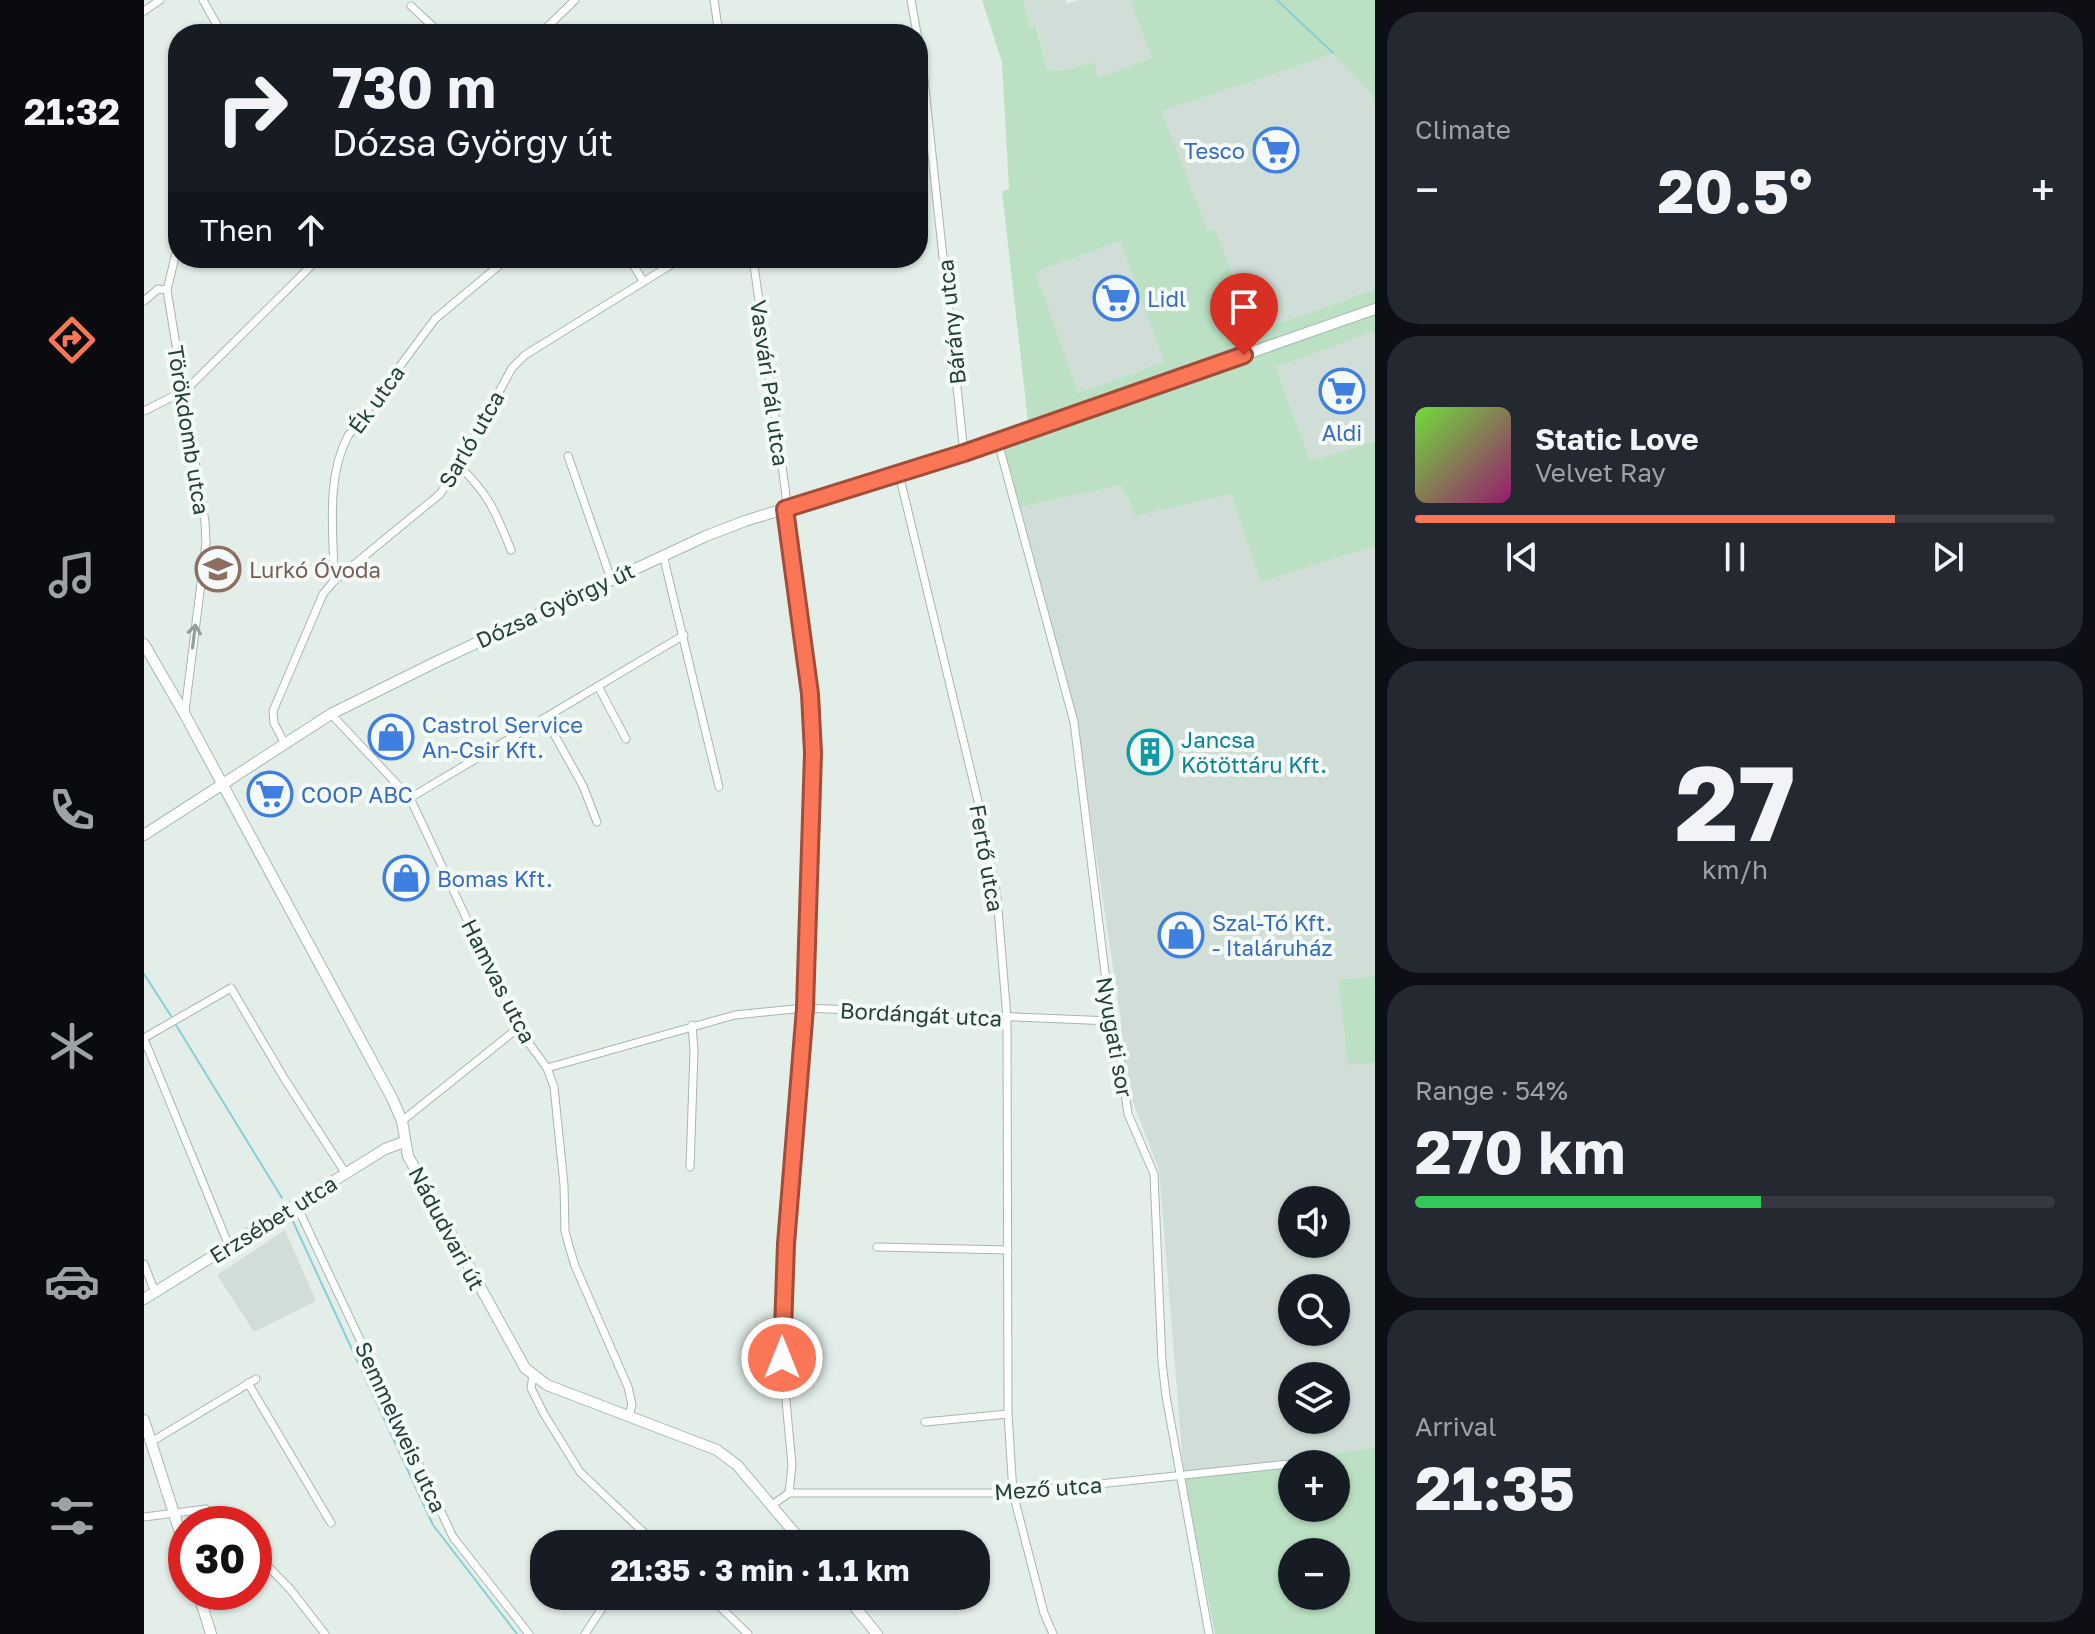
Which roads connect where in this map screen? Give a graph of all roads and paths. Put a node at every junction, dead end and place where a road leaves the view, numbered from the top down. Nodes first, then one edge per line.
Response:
1 (160, 0) edge
2 (203, 0) edge
3 (575, 0) edge
4 (714, 0) edge
5 (911, 0) edge
6 (411, 6) dead end
7 (144, 11) edge
8 (216, 24) edge
9 (428, 24) edge
10 (550, 24) edge
11 (718, 24) edge
12 (915, 24) edge
13 (928, 117) edge
14 (172, 268) edge
15 (309, 268) edge
16 (496, 268) edge
17 (635, 268) edge
18 (665, 268) edge
19 (754, 268) edge
20 (643, 281) junction
21 (167, 290) junction
22 (144, 301) edge
23 (1375, 309) edge
24 (182, 392) junction
25 (144, 411) edge
26 (998, 442) junction
27 (964, 453) junction
28 (568, 456) dead end
29 (459, 466) junction
30 (899, 474) junction
31 (785, 509) junction
32 (511, 550) dead end
33 (663, 555) junction
34 (611, 579) junction
35 (334, 581) junction
36 (684, 635) junction
37 (144, 644) edge
38 (598, 686) junction
39 (184, 713) junction
40 (331, 714) junction
41 (545, 718) junction
42 (626, 739) dead end
43 (285, 744) junction
44 (221, 786) junction
45 (719, 787) dead end
46 (410, 798) junction
47 (597, 822) dead end
48 (144, 835) edge
49 (805, 1008) junction
50 (1007, 1018) junction
51 (1111, 1021) junction
52 (692, 1025) junction
53 (518, 1028) junction
54 (144, 1038) edge
55 (547, 1068) junction
56 (402, 1121) junction
57 (404, 1142) junction
58 (690, 1167) dead end
59 (346, 1174) junction
60 (296, 1204) junction
61 (229, 1246) junction
62 (877, 1247) dead end
63 (1008, 1250) junction
64 (144, 1264) edge
65 (155, 1292) junction
66 (144, 1299) edge
67 (533, 1376) junction
68 (1008, 1414) junction
69 (629, 1416) junction
70 (144, 1420) edge
71 (925, 1422) dead end
72 (151, 1442) junction
73 (1278, 1465) edge
74 (1180, 1476) junction
75 (789, 1493) junction
76 (1013, 1493) junction
77 (772, 1505) junction
78 (172, 1506) edge
79 (168, 1513) edge
80 (144, 1517) edge
81 (331, 1523) dead end
82 (641, 1530) edge
83 (793, 1530) edge
84 (272, 1570) edge
85 (204, 1610) edge
86 (601, 1610) edge
87 (723, 1610) edge
88 (857, 1610) edge
89 (211, 1634) edge
90 (325, 1634) edge
91 (529, 1634) edge
92 (585, 1634) edge
93 (748, 1634) edge
94 (877, 1634) edge
95 (1053, 1634) edge
96 (1209, 1634) edge

1 - 7 street
2 - 8 street
3 - 10 street
4 - 11 street
5 - 12 street, Bárány utca
6 - 9 street
13 - 27 street, Bárány utca
14 - 21 street
15 - 24 street
16 - 35 street, Ék utca
17 - 20 street
18 - 20 street, Sarló utca
19 - 31 street, Vasvári Pál utca
20 - 29 street, Sarló utca
21 - 22 street
21 - 24 street, Törökdomb utca
23 - 26 main road, Dózsa György út
24 - 25 street
39 -> 24 street, Törökdomb utca
26 - 27 main road, Dózsa György út
26 - 51 street, Nyugati sor
27 - 30 main road, Dózsa György út
28 - 34 street
29 - 32 street
29 - 35 street, Sarló utca
30 - 31 main road, Dózsa György út
30 - 50 street, Fertő utca
31 - 33 main road, Dózsa György út
31 - 49 street, Vasvári Pál utca
33 - 34 main road, Dózsa György út
33 - 36 street
34 - 40 main road, Dózsa György út
35 - 43 street, Sarló utca
36 - 38 street
36 - 45 street
37 - 39 main road, Nádudvari út
38 - 41 street
38 - 42 street
39 - 44 main road, Nádudvari út
40 - 43 main road, Dózsa György út
40 - 46 street, Hamvas utca
41 - 46 street
41 - 47 street
43 - 44 main road, Dózsa György út
44 - 48 main road, Dózsa György út
44 - 56 main road, Nádudvari út
46 - 53 street, Hamvas utca
49 - 50 street, Bordángát utca
49 - 52 street, Bordángát utca
49 - 75 street, Vasvári Pál utca
50 - 51 street, Bordángát utca
50 - 63 street, Fertő utca
51 - 74 street, Nyugati sor
52 - 55 street, Bordángát utca
52 - 58 street
53 - 55 street, Hamvas utca
53 - 56 street
54 - 59 street
54 - 61 street
55 - 69 street, Hamvas utca
56 - 57 main road, Nádudvari út
57 - 59 main road, Erzsébet utca
57 - 67 main road, Nádudvari út
59 - 60 main road, Erzsébet utca
60 - 61 main road, Erzsébet utca
60 - 91 street, Semmelweis utca
61 - 65 main road, Erzsébet utca
62 - 63 street
63 - 68 street, Fertő utca
64 - 65 street
65 - 66 main road, Erzsébet utca
67 - 69 main road, Nádudvari út
67 - 82 street
68 - 71 street
68 - 76 street, Fertő utca
69 - 77 main road, Nádudvari út
70 - 72 main road
72 - 78 main road
72 - 81 street
73 - 74 street, Mező utca
74 - 76 street, Mező utca
74 - 96 street, Nyugati sor
75 - 76 street, Mező utca
75 - 77 street
76 - 95 street, Fertő utca
77 - 83 main road, Nádudvari út
79 - 80 street
84 - 90 street
85 - 89 main road
86 - 92 street
87 - 93 street
88 - 94 main road

